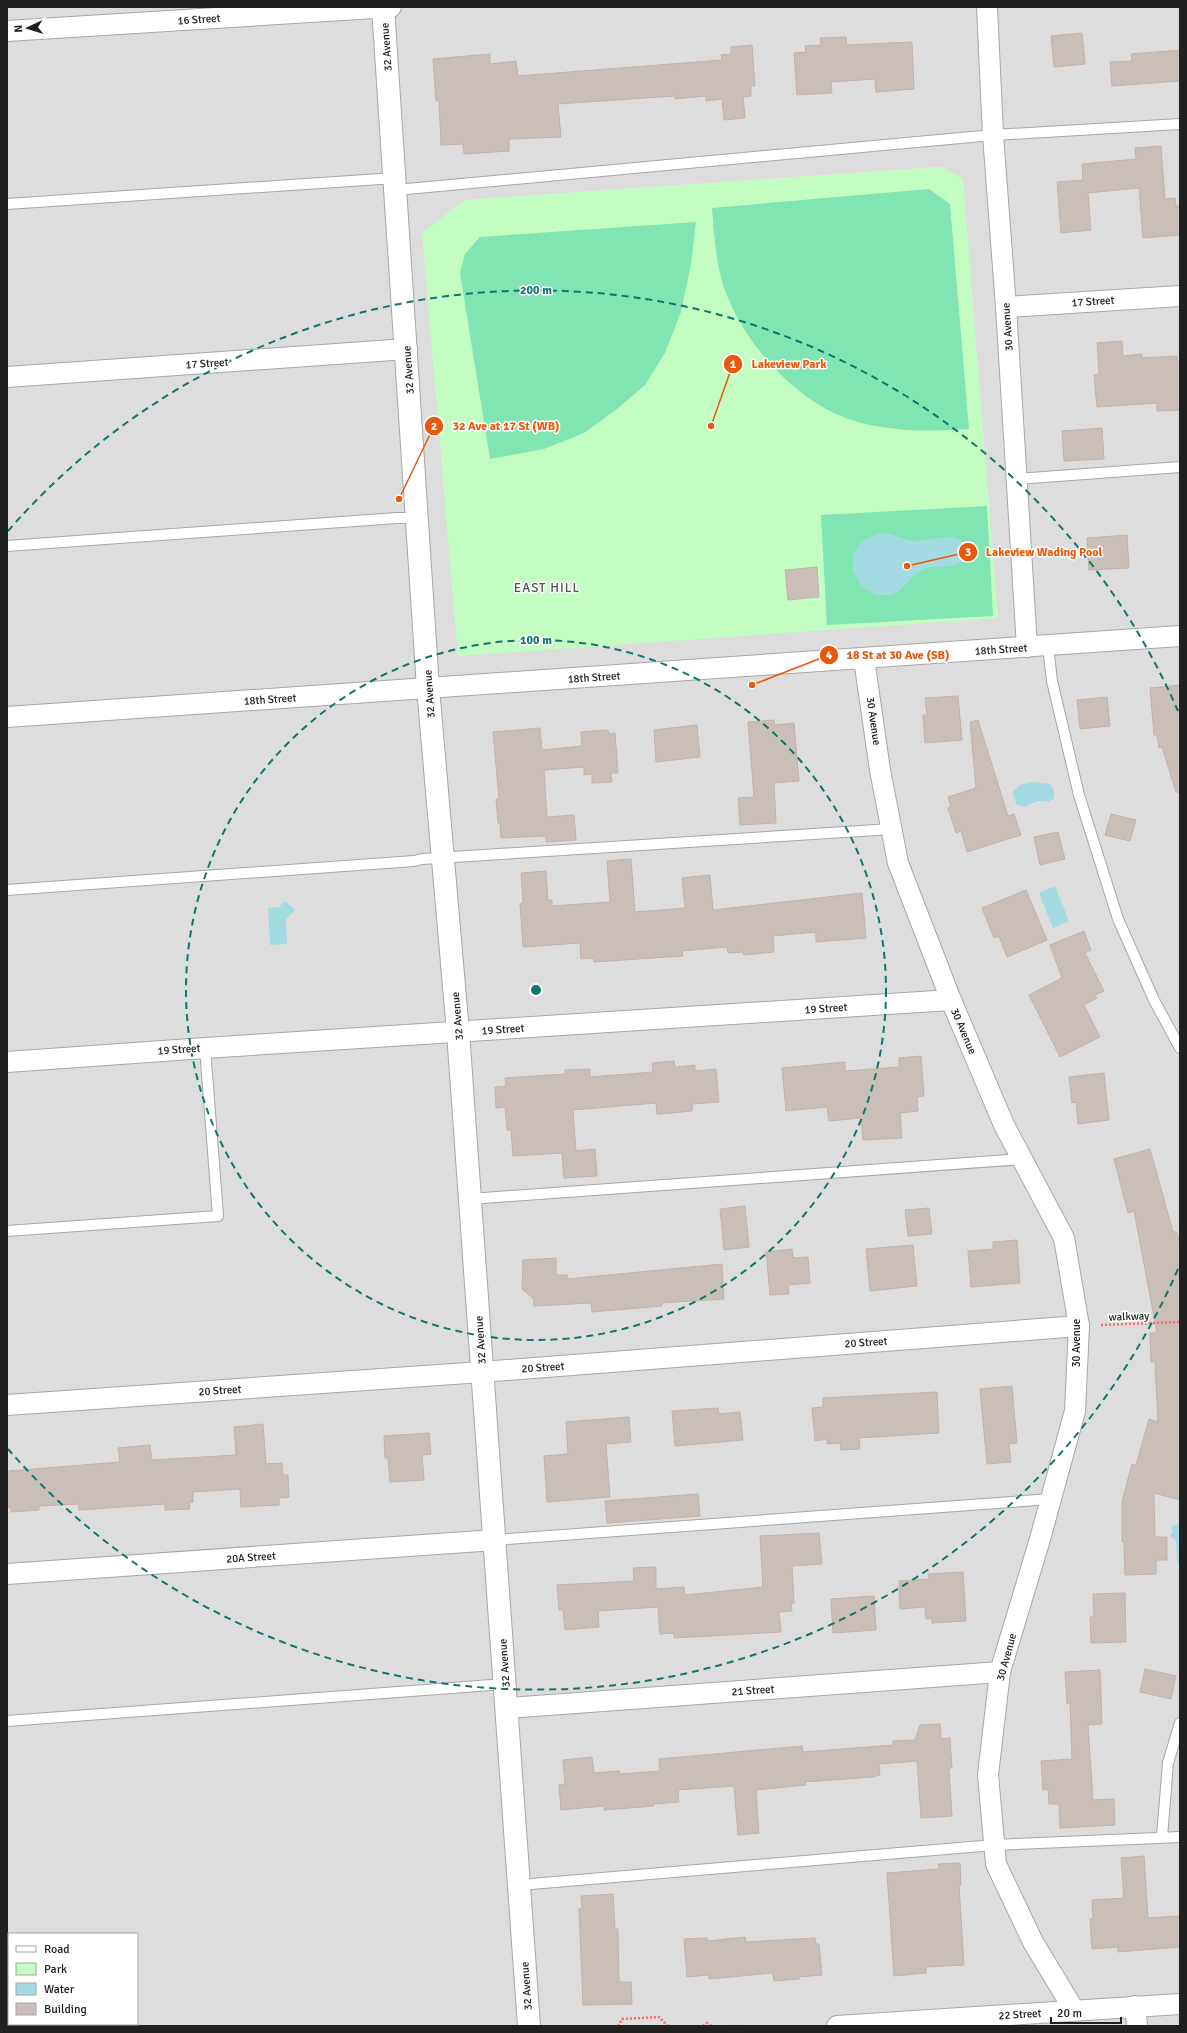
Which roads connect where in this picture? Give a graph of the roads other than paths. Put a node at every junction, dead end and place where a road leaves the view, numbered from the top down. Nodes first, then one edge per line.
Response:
1 (383, 7) edge
2 (391, 7) edge
3 (987, 7) edge
4 (7, 31) edge
5 (1180, 124) edge
6 (993, 136) junction
7 (395, 184) junction
8 (7, 204) edge
9 (1180, 296) edge
10 (1006, 307) junction
11 (407, 349) junction
12 (7, 378) edge
13 (1180, 467) edge
14 (1017, 479) junction
15 (418, 518) junction
16 (7, 546) edge
17 (1180, 636) edge
18 (1048, 646) junction
19 (1027, 647) junction
20 (864, 659) junction
21 (428, 688) junction
22 (7, 717) edge
23 (892, 829) junction
24 (444, 858) junction
25 (7, 890) edge
26 (951, 1000) junction
27 (458, 1032) junction
28 (204, 1048) junction
29 (1180, 1048) edge
30 (7, 1062) edge
31 (1023, 1159) junction
32 (470, 1200) junction
33 (7, 1231) edge
34 (1079, 1326) junction
35 (482, 1372) junction
36 (7, 1405) edge
37 (1051, 1499) junction
38 (495, 1540) junction
39 (7, 1574) edge
40 (1000, 1672) junction
41 (505, 1684) junction
42 (507, 1708) junction
43 (7, 1721) edge
44 (1180, 1723) edge
45 (1180, 1836) edge
46 (1162, 1838) junction
47 (994, 1846) junction
48 (519, 1885) junction
49 (1180, 2004) edge
50 (1135, 2006) junction
51 (1074, 2010) junction
52 (529, 2026) edge
53 (837, 2026) edge
54 (1137, 2026) edge

1 - 2 street, 16 Street
1 - 4 street, 16 Street
1 - 7 street, 32 Avenue
3 - 6 street, 30 Avenue
5 - 6 lane
6 - 7 lane
6 - 10 street, 30 Avenue
7 - 8 lane
7 - 11 street, 32 Avenue
9 - 10 street, 17 Street
10 - 14 street, 30 Avenue
11 - 12 street, 17 Street
11 - 15 street, 32 Avenue
13 - 14 lane
14 - 19 street, 30 Avenue
15 - 16 lane
15 - 21 street, 32 Avenue
17 - 18 street, 18th Street
18 - 19 street, 18th Street
18 - 29 lane
19 - 20 street, 18th Street
20 - 21 street, 18th Street
20 - 23 street, 30 Avenue
21 - 22 street, 18th Street
21 - 24 street, 32 Avenue
23 - 24 lane
23 - 26 street, 30 Avenue
24 - 25 lane
24 - 27 street, 32 Avenue
26 - 27 street, 19 Street
26 - 31 street, 30 Avenue
27 - 28 street, 19 Street
27 - 32 street, 32 Avenue
28 - 30 street, 19 Street
28 - 33 lane
31 - 32 lane
31 - 34 street, 30 Avenue
32 - 35 street, 32 Avenue
34 - 35 street, 20 Street
34 - 37 street, 30 Avenue
35 - 36 street, 20 Street
35 - 38 street, 32 Avenue
37 - 38 lane
37 - 40 street, 30 Avenue
38 - 39 street, 20A Street
38 - 41 street, 32 Avenue
40 - 42 street, 21 Street
40 - 47 street, 30 Avenue
41 - 42 street, 32 Avenue
41 - 43 lane
42 - 48 street, 32 Avenue
44 - 46 lane
45 - 46 lane
46 - 47 lane
47 - 48 lane
47 - 51 street, 30 Avenue
48 - 52 street, 32 Avenue
49 - 50 street, 22 Street
50 - 51 street, 22 Street
50 - 54 street
51 - 53 street, 22 Street

